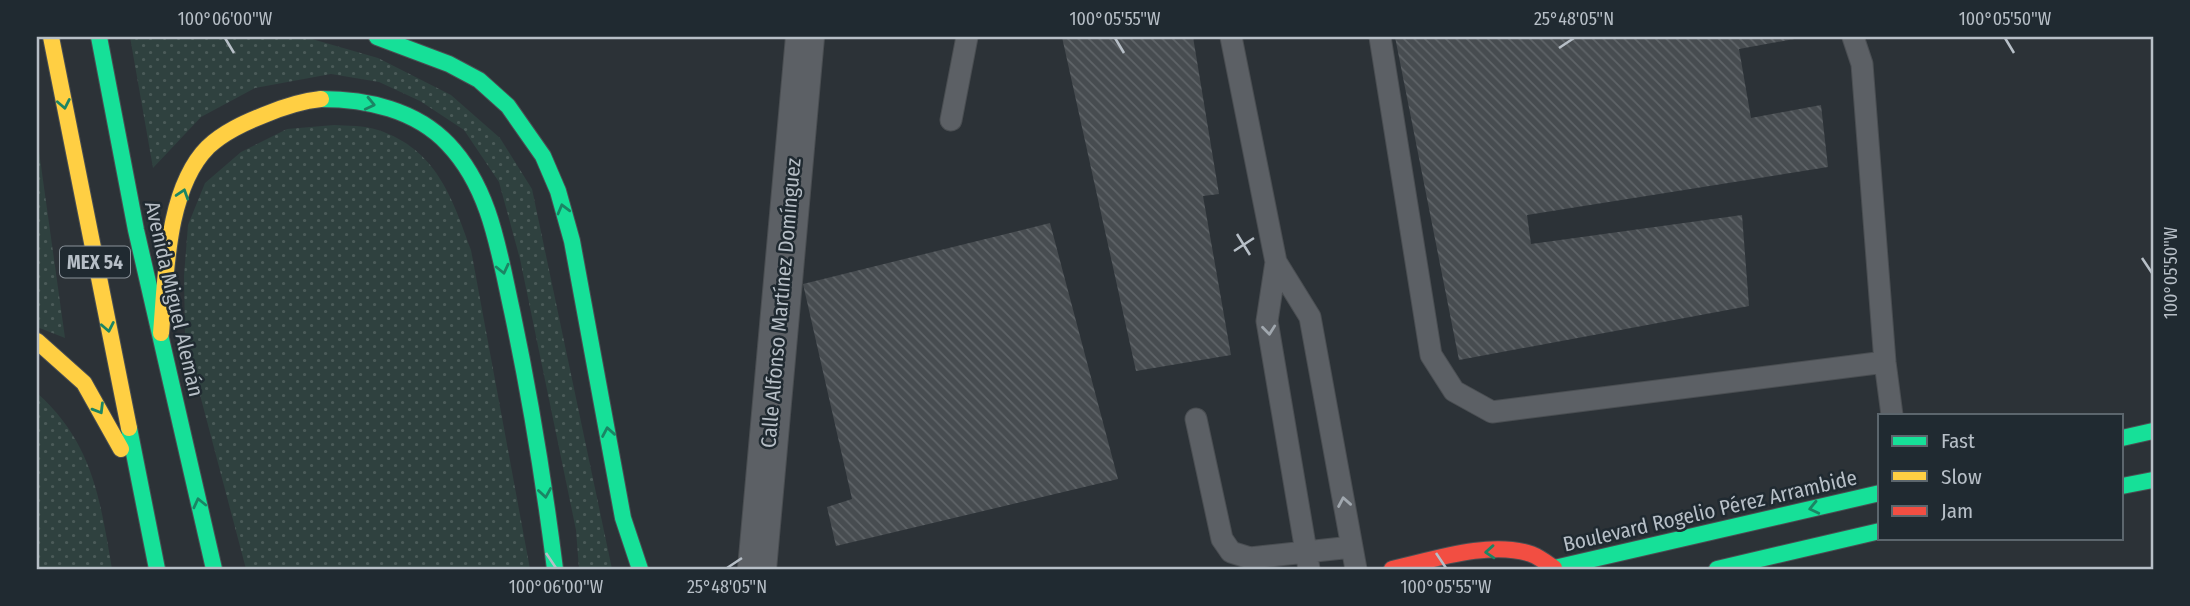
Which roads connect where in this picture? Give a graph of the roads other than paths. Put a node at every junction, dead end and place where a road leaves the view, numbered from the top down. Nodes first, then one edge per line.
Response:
1 (51, 37) edge
2 (99, 37) edge
3 (377, 37) edge
4 (805, 37) edge
5 (967, 37) edge
6 (1231, 37) edge
7 (1380, 37) edge
8 (1853, 37) edge
9 (951, 120) dead end
10 (1276, 262) junction
11 (161, 333) junction
12 (37, 341) edge
13 (1885, 362) junction
14 (1892, 414) edge
15 (1196, 419) dead end
16 (2153, 431) edge
17 (2124, 438) edge
18 (2153, 480) edge
19 (2124, 485) edge
20 (140, 488) junction
21 (1878, 493) edge
22 (1878, 532) edge
23 (1878, 533) edge
24 (1352, 547) junction
25 (1308, 561) edge
26 (156, 569) edge
27 (214, 569) edge
28 (555, 569) edge
29 (640, 569) edge
30 (757, 569) edge
31 (1356, 569) edge
32 (1392, 569) edge
33 (1553, 569) edge
34 (1717, 569) edge
35 (1785, 569) edge

1 -> 20 main road, MEX 54
2 - 11 main road, Avenida Miguel Alemán / MEX 54
29 -> 3 main road
4 - 30 street, Calle Alfonso Martínez Domínguez
5 - 9 lane
6 - 10 lane
7 - 13 lane
8 - 13 lane
24 -> 10 lane
10 -> 25 lane
27 -> 11 main road, Avenida Miguel Alemán / MEX 54
11 -> 28 main road
12 -> 20 main road
13 - 14 lane
15 - 25 lane
16 - 17 main road
18 - 19 main road
20 - 26 main road, MEX 54
21 -> 33 main road, Boulevard Rogelio Pérez Arrambide
22 - 34 main road
23 - 35 main road
24 - 25 lane
24 - 31 lane
33 -> 32 main road

